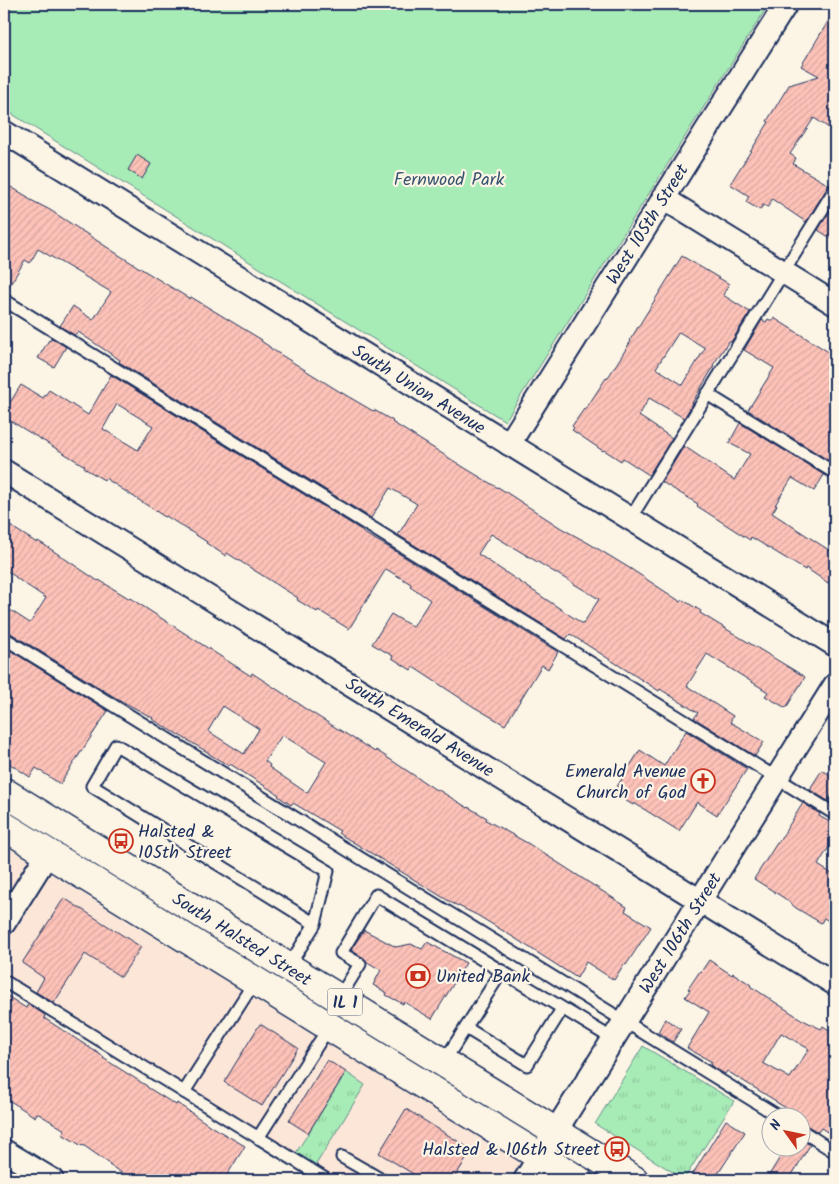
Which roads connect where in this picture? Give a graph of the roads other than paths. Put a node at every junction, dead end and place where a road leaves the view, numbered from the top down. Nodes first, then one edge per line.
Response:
1 (786, 4) edge
2 (4, 132) edge
3 (835, 189) edge
4 (663, 198) junction
5 (783, 272) junction
6 (4, 300) edge
7 (835, 304) edge
8 (708, 394) junction
9 (508, 444) junction
10 (4, 471) edge
11 (835, 473) edge
12 (630, 519) junction
13 (4, 638) edge
14 (835, 645) edge
15 (835, 685) edge
16 (777, 778) junction
17 (4, 792) edge
18 (835, 814) edge
19 (4, 826) edge
20 (64, 829) junction
21 (48, 854) junction
22 (700, 901) junction
23 (4, 923) edge
24 (315, 924) junction
25 (288, 967) junction
26 (502, 971) junction
27 (4, 981) edge
28 (255, 981) junction
29 (835, 984) edge
30 (339, 998) junction
31 (562, 1008) junction
32 (329, 1027) junction
33 (466, 1028) junction
34 (619, 1030) junction
35 (443, 1063) junction
36 (184, 1092) junction
37 (762, 1107) edge
38 (555, 1132) junction
39 (812, 1137) edge
40 (258, 1138) junction
41 (4, 1151) edge
42 (835, 1152) edge
43 (342, 1157) dead end
44 (539, 1157) junction
45 (52, 1180) edge
46 (327, 1180) edge
47 (382, 1180) edge
48 (525, 1180) edge
49 (578, 1180) edge
50 (634, 1180) edge

1 - 4 street, West 105th Street
2 - 9 street, South Union Avenue
3 - 5 lane
4 - 5 street
4 - 9 street, West 105th Street
5 - 7 street
5 - 8 lane
6 - 16 lane
8 - 11 lane
8 - 12 lane
9 - 12 street, South Union Avenue
10 - 22 street, South Emerald Avenue
12 - 14 street, South Union Avenue
13 - 34 lane
15 - 16 street, West 106th Street
16 - 18 lane
16 - 22 street, West 106th Street
17 - 20 main road, South Halsted Street / IL 1
19 - 21 main road, South Halsted Street / IL 1
20 - 21 main road
20 - 25 main road, South Halsted Street / IL 1
21 - 23 street
21 - 28 main road, South Halsted Street / IL 1
22 - 29 street, South Emerald Avenue
22 - 34 street, West 106th Street
24 - 24 lane
24 - 25 lane
25 - 30 main road, South Halsted Street / IL 1
26 - 30 lane
26 - 31 lane
26 - 33 lane
27 - 36 lane
28 - 32 main road, South Halsted Street / IL 1
28 - 36 lane
30 - 35 main road, South Halsted Street / IL 1
31 - 33 lane
31 - 34 lane
32 - 40 lane
32 - 44 main road, South Halsted Street / IL 1
33 - 35 lane
34 - 37 lane
34 - 38 street, West 106th Street
35 - 38 main road, South Halsted Street / IL 1
36 - 40 lane
38 - 44 street, West 106th Street
38 - 50 main road, South Halsted Street / IL 1
39 - 42 lane
40 - 46 lane
41 - 45 street
43 - 47 lane
44 - 48 street, West 106th Street
44 - 49 main road, South Halsted Street / IL 1

